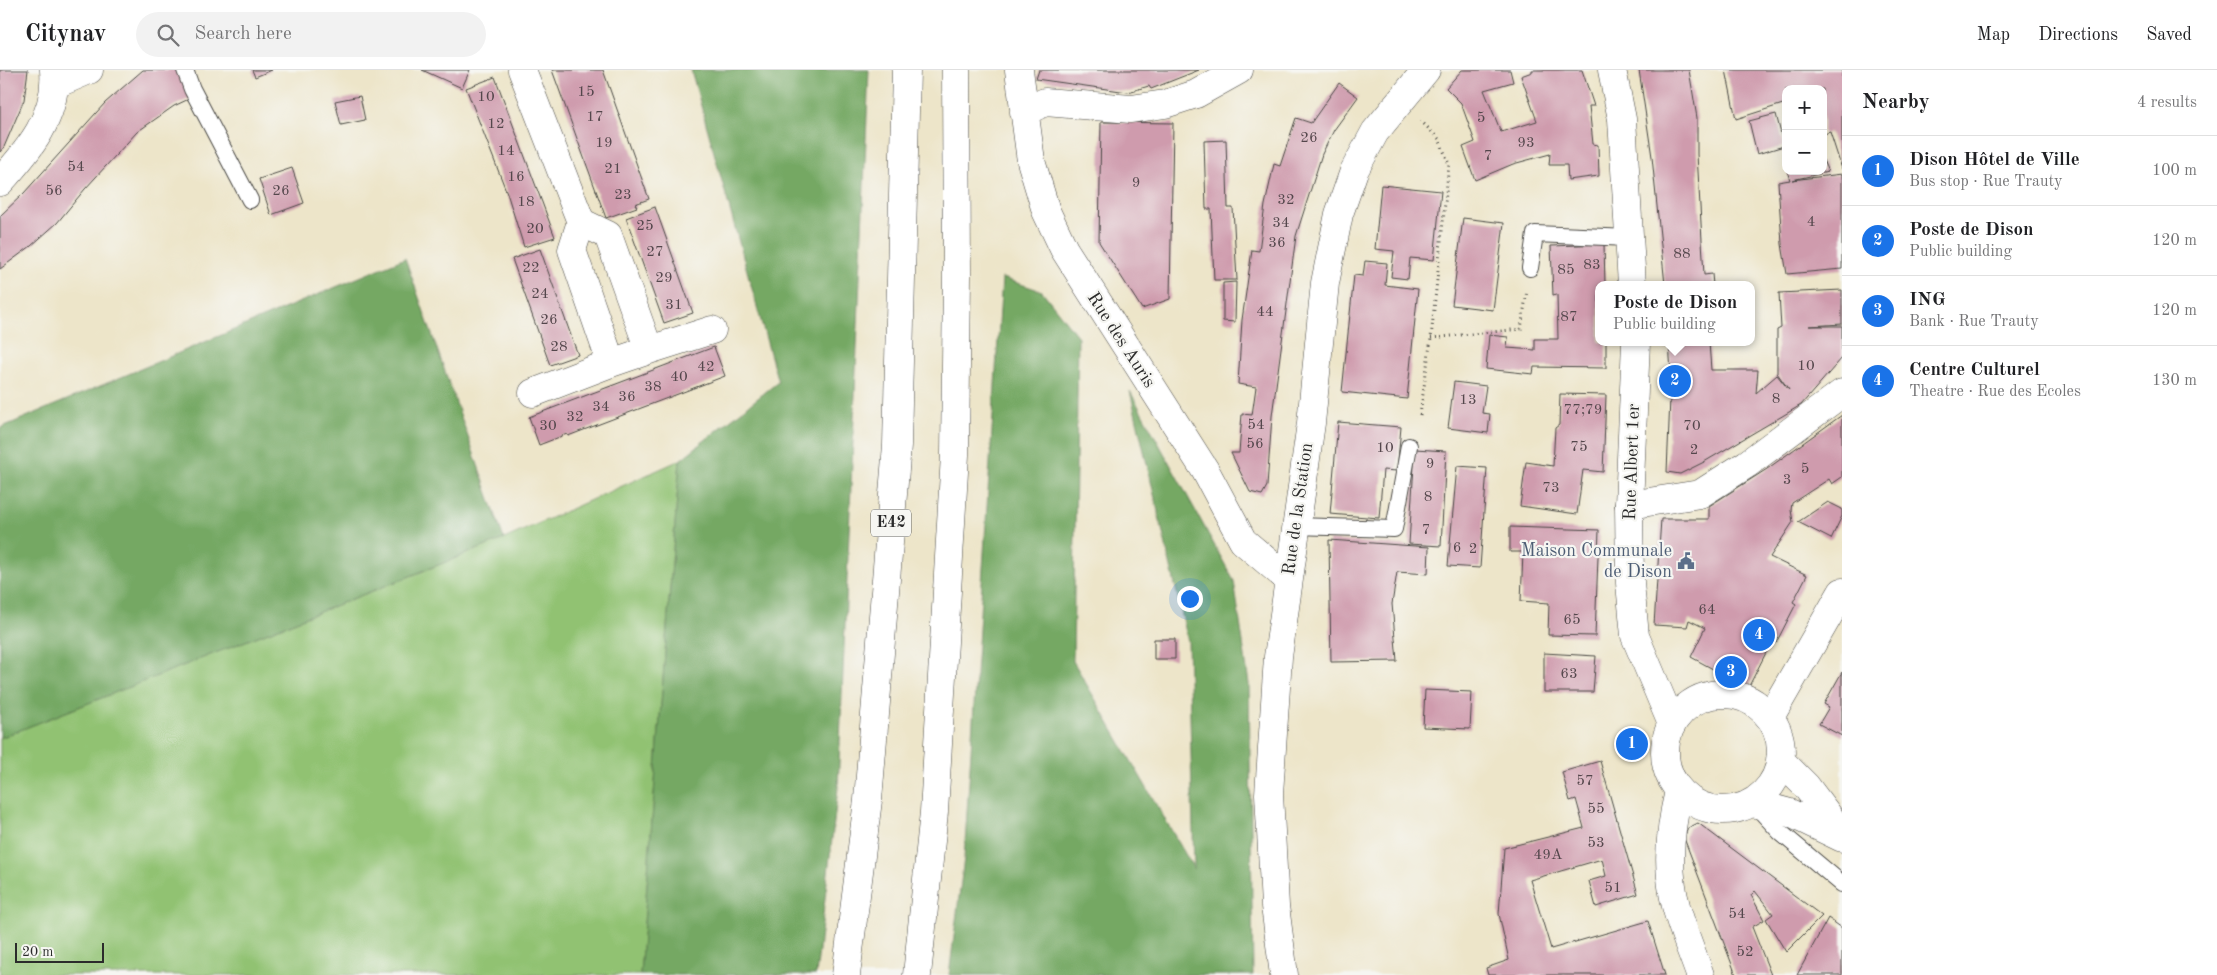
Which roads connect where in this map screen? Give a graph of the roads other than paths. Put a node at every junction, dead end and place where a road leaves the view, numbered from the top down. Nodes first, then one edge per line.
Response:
1 (89, 70) edge
2 (185, 70) edge
3 (522, 70) edge
4 (906, 70) edge
5 (956, 70) edge
6 (1019, 70) edge
7 (1238, 70) edge
8 (1426, 70) edge
9 (1612, 70) edge
10 (55, 77) edge
11 (1024, 112) junction
12 (0, 182) edge
13 (250, 200) dead end
14 (581, 222) junction
15 (1629, 238) junction
16 (1530, 268) road end
17 (1632, 281) edge
18 (712, 330) dead end
19 (1636, 346) edge
20 (649, 350) junction
21 (611, 363) junction
22 (532, 393) dead end
23 (1842, 394) edge
24 (1409, 446) dead end
25 (1629, 504) junction
26 (1295, 526) junction
27 (1288, 579) junction
28 (1842, 592) edge
29 (1770, 717) junction
30 (1672, 724) junction
31 (1780, 760) junction
32 (1679, 791) junction
33 (1753, 803) junction
34 (1842, 834) edge
35 (1842, 838) edge
36 (1842, 884) edge
37 (846, 975) edge
38 (918, 975) edge
39 (1284, 975) edge
40 (1700, 975) edge

1 - 10 main road
2 - 13 lane
3 - 14 main road
4 - 37 main road, E42
5 - 38 main road
6 - 11 main road, Rue des Auris
7 - 11 main road
8 - 26 main road, Rue de la Station
9 - 15 main road
10 - 12 main road
11 - 27 main road, Rue des Auris
14 - 20 main road
14 - 21 main road
15 - 16 lane
15 - 17 main road
18 - 20 main road
19 - 25 main road, Rue Albert 1er
20 - 21 main road
21 - 22 main road
23 - 25 main road
24 - 26 lane
25 - 30 main road, Rue Albert 1er
26 - 27 main road, Rue de la Station
27 - 39 main road, Rue de la Station
28 - 29 main road
29 - 30 main road
29 - 31 main road
30 - 32 main road
31 - 33 main road
31 - 34 main road
32 - 33 main road
32 - 40 main road
33 - 35 main road
33 - 36 lane

